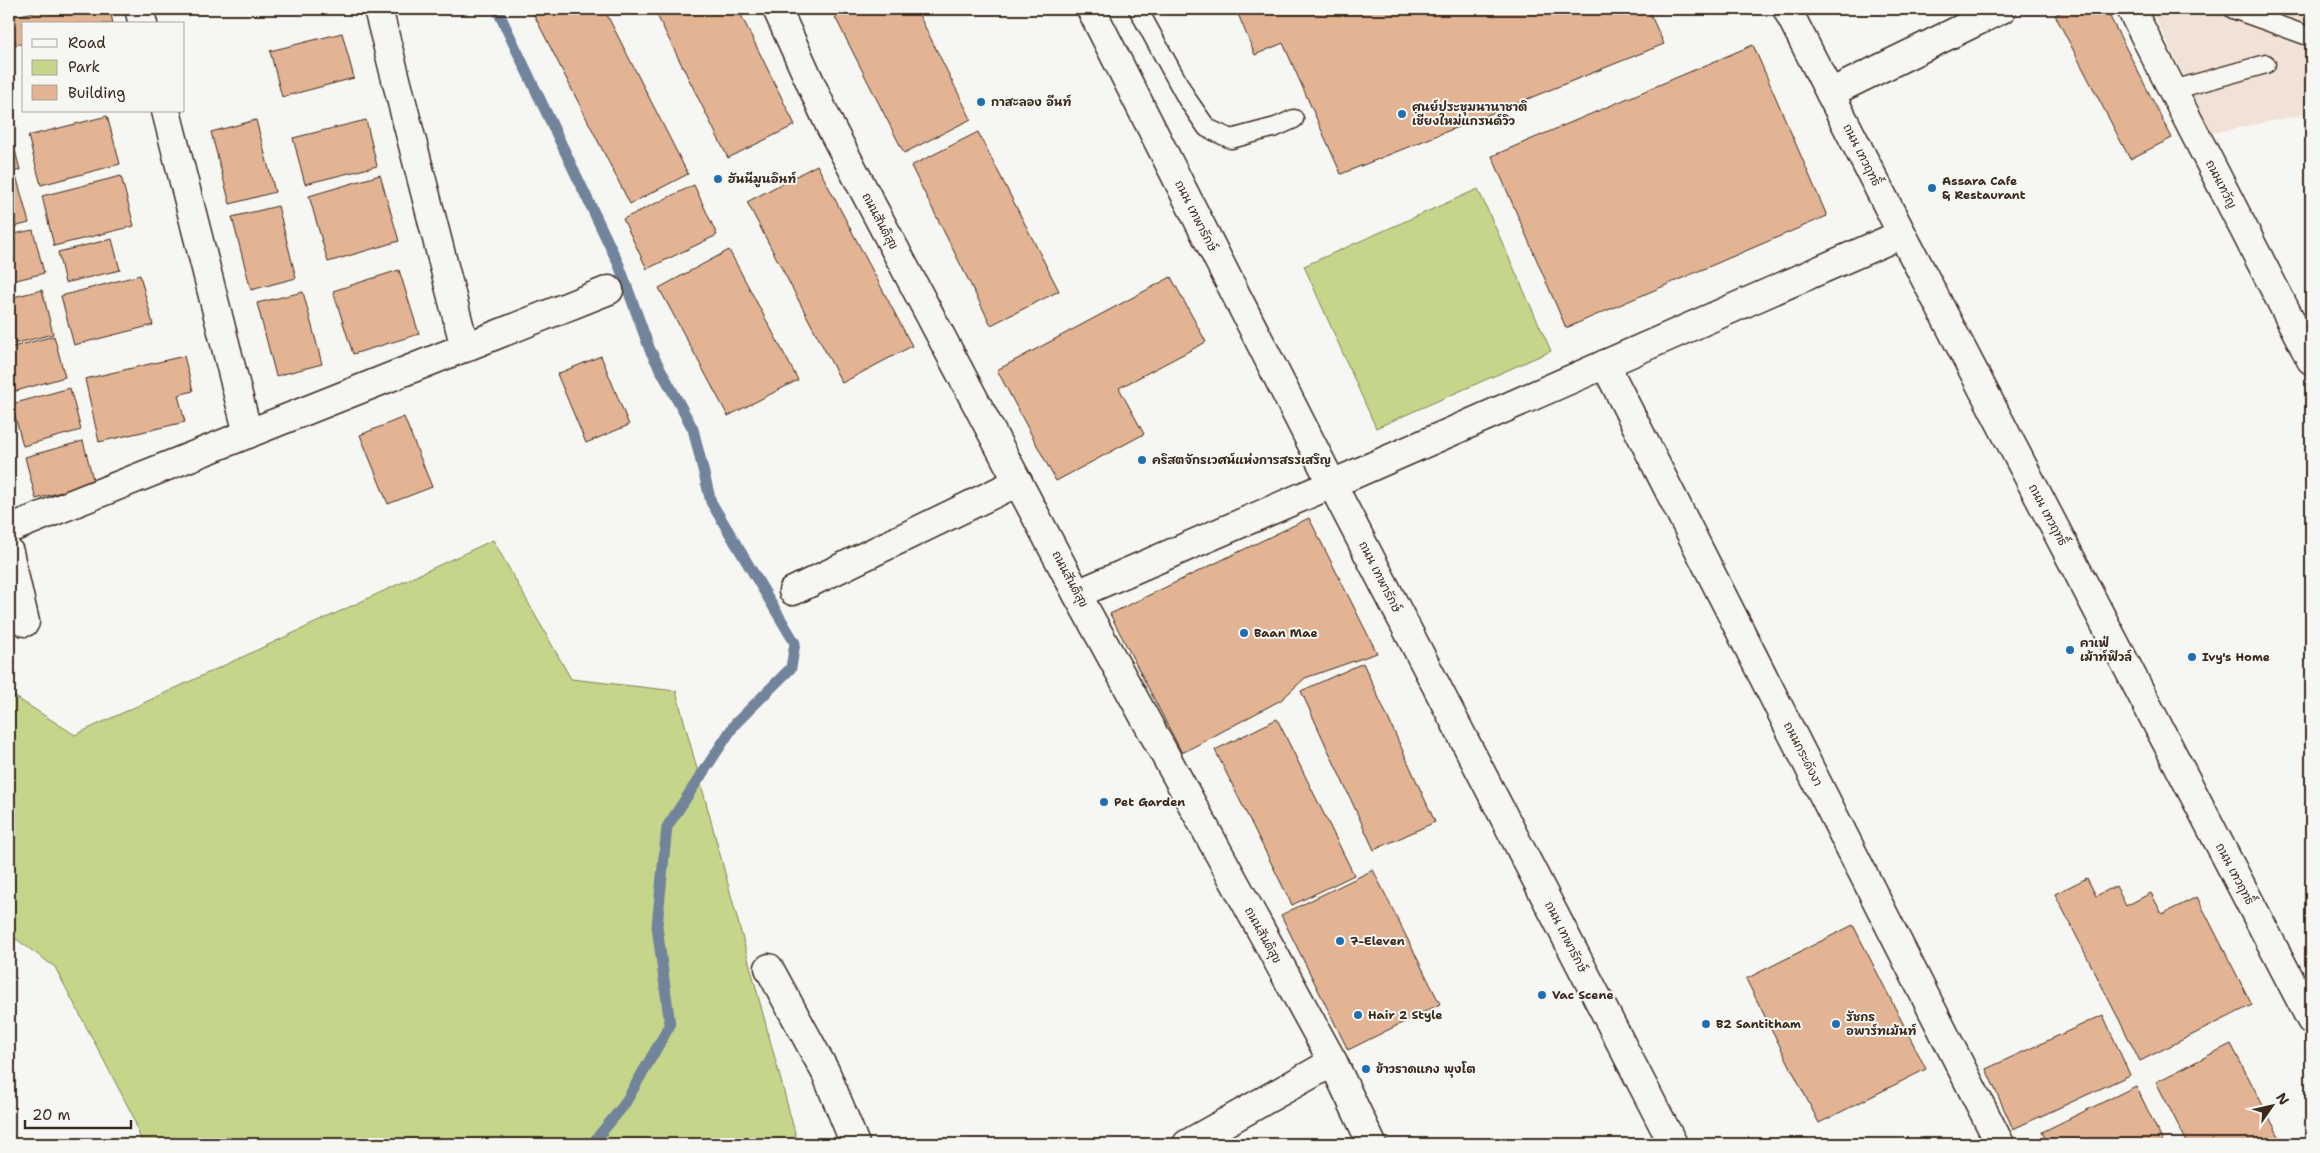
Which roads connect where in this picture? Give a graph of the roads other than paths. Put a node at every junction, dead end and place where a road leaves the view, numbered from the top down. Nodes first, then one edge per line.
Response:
1 (139, 9) edge
2 (378, 9) edge
3 (777, 9) edge
4 (1091, 9) edge
5 (1138, 9) edge
6 (1787, 9) edge
7 (2002, 9) edge
8 (2132, 9) edge
9 (2232, 9) edge
10 (142, 22) edge
11 (2311, 37) edge
12 (2266, 64) dead end
13 (2173, 90) junction
14 (1830, 94) junction
15 (166, 112) edge
16 (1294, 119) dead end
17 (1902, 234) junction
18 (609, 290) dead end
19 (465, 348) junction
20 (2311, 360) edge
21 (1606, 364) junction
22 (248, 434) junction
23 (1018, 482) junction
24 (1332, 484) junction
25 (9, 529) edge
26 (9, 552) edge
27 (793, 591) dead end
28 (1077, 594) junction
29 (25, 622) dead end
30 (770, 968) dead end
31 (2311, 1020) edge
32 (1333, 1062) junction
33 (856, 1144) edge
34 (1187, 1144) edge
35 (1372, 1144) edge
36 (1673, 1144) edge
37 (2000, 1144) edge

1 - 10 street
2 - 19 street
3 - 23 street, ถนนสันติสุข
4 - 24 street, ถนน เทพารักษ์
5 - 16 lane
6 - 14 street, ถนน เทวฤทธิ์
7 - 14 street
8 - 13 street, ถนนเทวัญ
9 - 11 lane
12 - 13 lane
13 - 20 street, ถนนเทวัญ
14 - 17 street, ถนน เทวฤทธิ์
15 - 22 street
17 - 21 street
17 - 31 street, ถนน เทวฤทธิ์
18 - 19 street
19 - 22 street
21 - 24 street
21 - 37 street, ถนนกระดังงา
22 - 25 street
23 - 27 street
23 - 28 street, ถนนสันติสุข
24 - 28 street
24 - 36 street, ถนน เทพารักษ์
26 - 29 street
28 - 32 street, ถนนสันติสุข
30 - 33 street
32 - 34 street
32 - 35 street, ถนนสันติสุข

